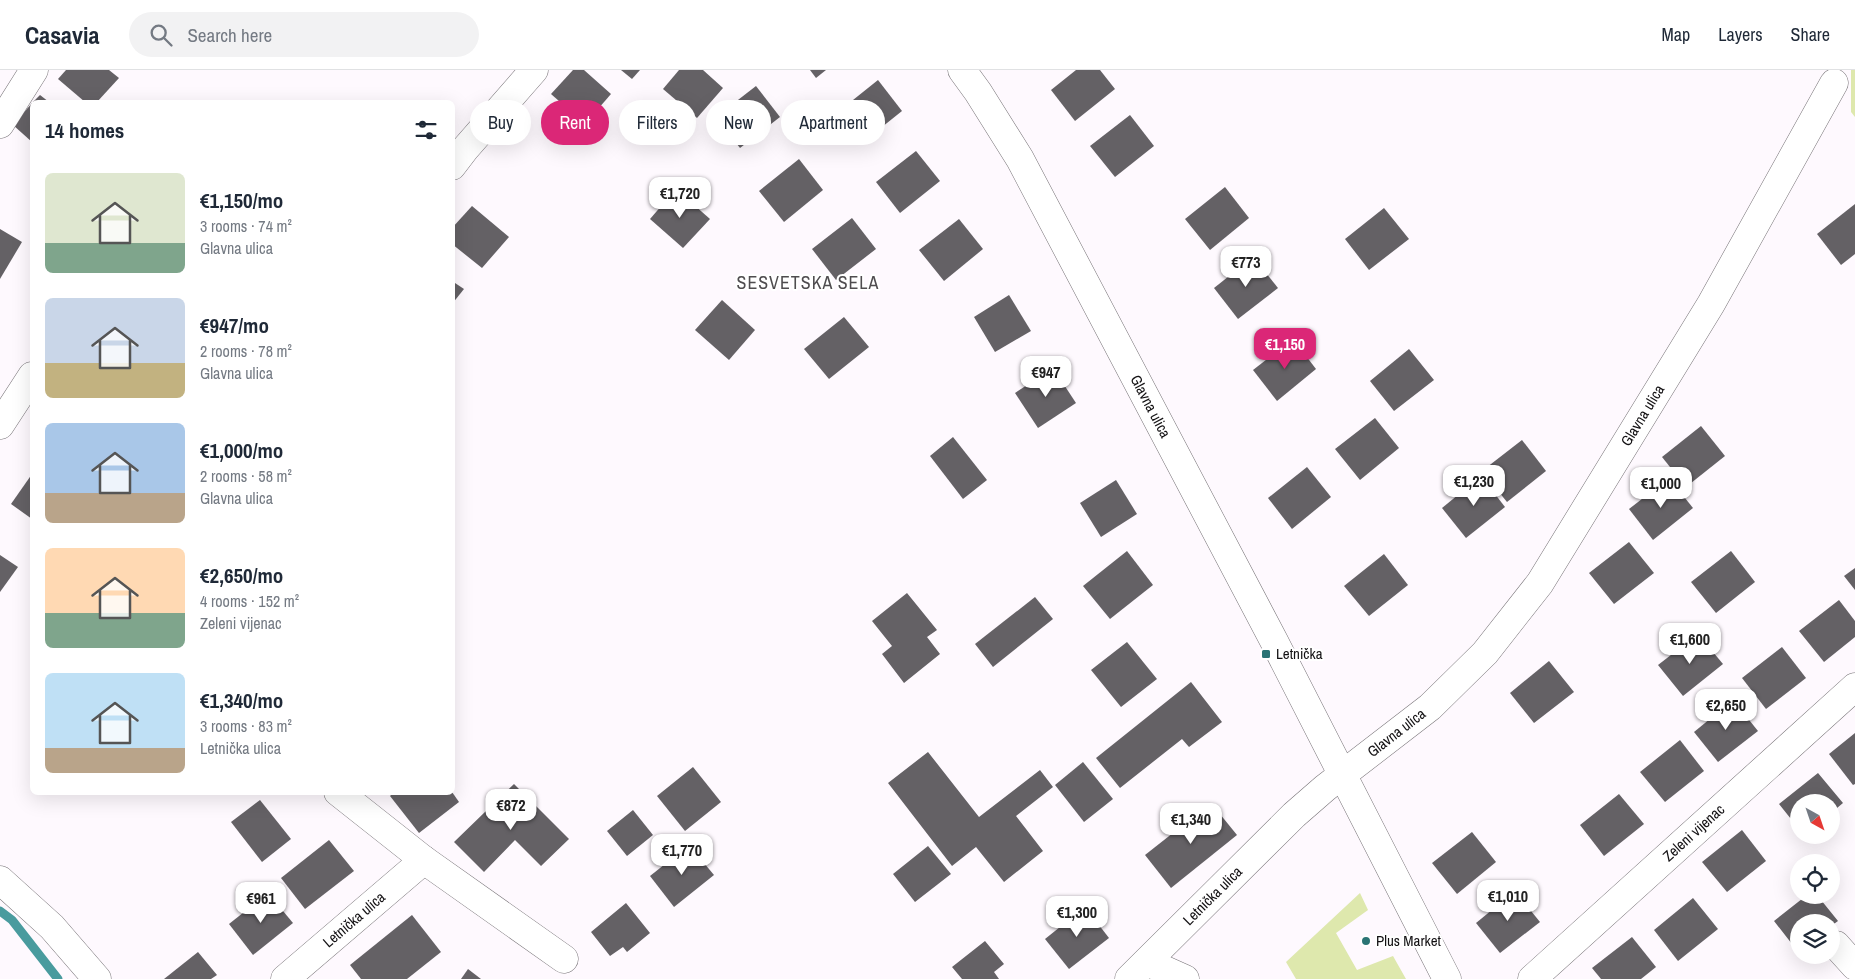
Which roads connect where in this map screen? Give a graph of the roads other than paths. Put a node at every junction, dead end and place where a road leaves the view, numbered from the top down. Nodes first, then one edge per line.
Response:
1 (34, 70) edge
2 (534, 70) edge
3 (962, 70) edge
4 (1834, 83) dead end
5 (0, 124) edge
6 (455, 162) edge
7 (30, 379) edge
8 (0, 425) edge
9 (1855, 687) edge
10 (1343, 775) junction
11 (342, 795) edge
12 (424, 860) junction
13 (0, 880) edge
14 (1840, 949) edge
15 (564, 959) dead end
16 (1855, 966) edge
17 (1138, 970) edge
18 (97, 979) edge
19 (285, 979) edge
20 (1185, 979) edge
21 (1447, 979) edge
22 (1532, 979) edge

1 - 5 street
2 - 6 street
3 - 10 street, Glavna ulica
4 - 10 street, Glavna ulica
7 - 8 street
9 - 22 street, Zeleni vijenac
10 - 17 street, Letnička ulica
10 - 21 street, Glavna ulica
11 - 12 street
12 - 15 street
12 - 19 street, Letnička ulica
13 - 18 street
14 - 16 street
17 - 20 street

